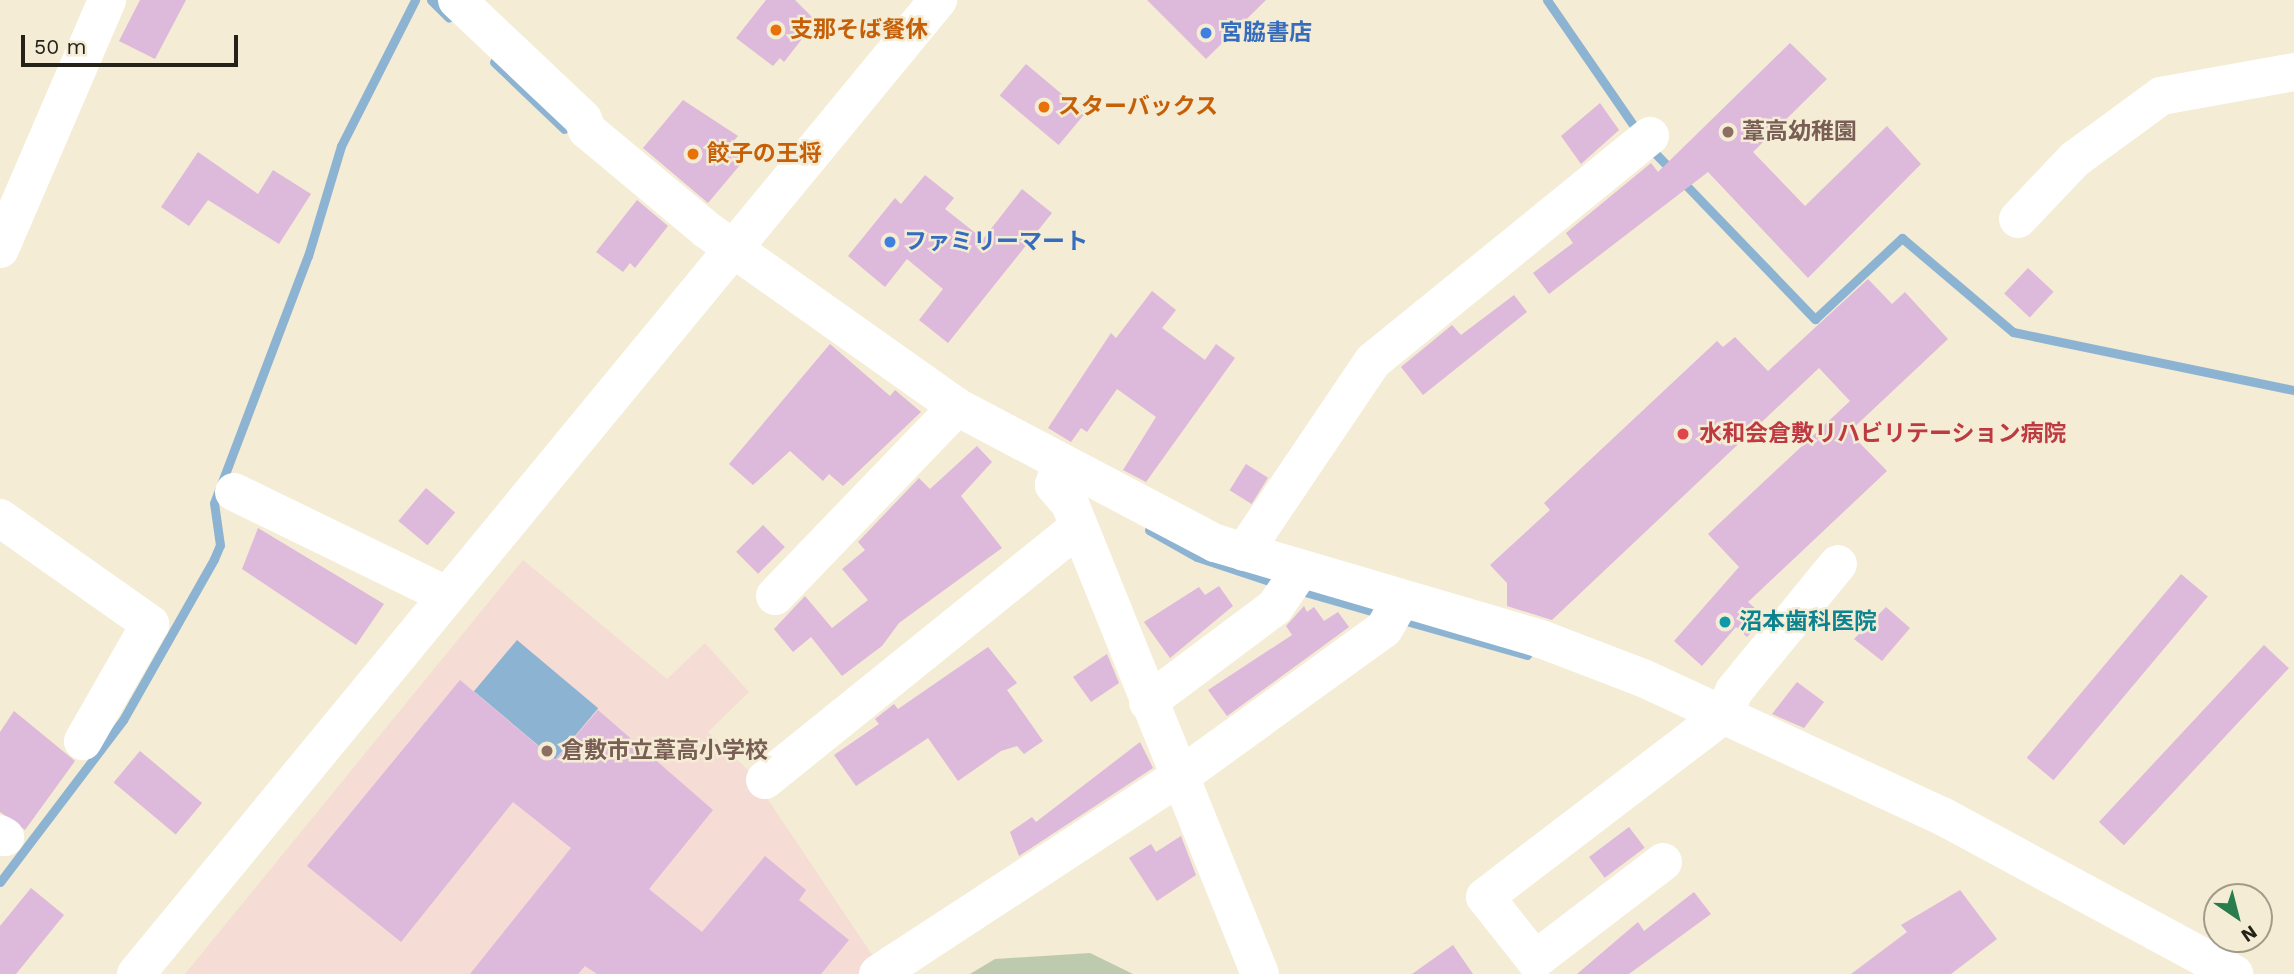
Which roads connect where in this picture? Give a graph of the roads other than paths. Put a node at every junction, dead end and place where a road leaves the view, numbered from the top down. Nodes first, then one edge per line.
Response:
1 (107, 0) edge
2 (457, 0) edge
3 (938, 0) edge
4 (2294, 72) edge
5 (1650, 136) dead end
6 (2018, 219) dead end
7 (0, 249) edge
8 (735, 250) junction
9 (957, 407) junction
10 (1057, 470) junction
11 (234, 492) dead end
12 (0, 518) edge
13 (1079, 527) junction
14 (1244, 552) junction
15 (1838, 564) dead end
16 (1292, 582) junction
17 (446, 595) junction
18 (775, 596) dead end
19 (1393, 612) junction
20 (1148, 702) junction
21 (1715, 721) junction
22 (83, 741) dead end
23 (1178, 778) junction
24 (765, 780) dead end
25 (1663, 862) dead end
26 (136, 974) edge
27 (878, 974) edge
28 (1260, 974) edge
29 (2234, 974) edge

1 - 7 street
2 - 8 street
3 - 8 street
4 - 6 street
5 - 14 street
8 - 9 street
8 - 17 street
9 - 10 street
9 - 18 street
10 - 13 street
10 - 14 street
11 - 17 street
12 - 22 street
13 - 20 street
13 - 24 street
14 - 16 street
15 - 21 street
16 - 19 street
16 - 20 street
17 - 26 street
19 - 21 street
19 - 23 street
20 - 23 street
21 - 25 street
21 - 29 street
23 - 27 street
23 - 28 street

